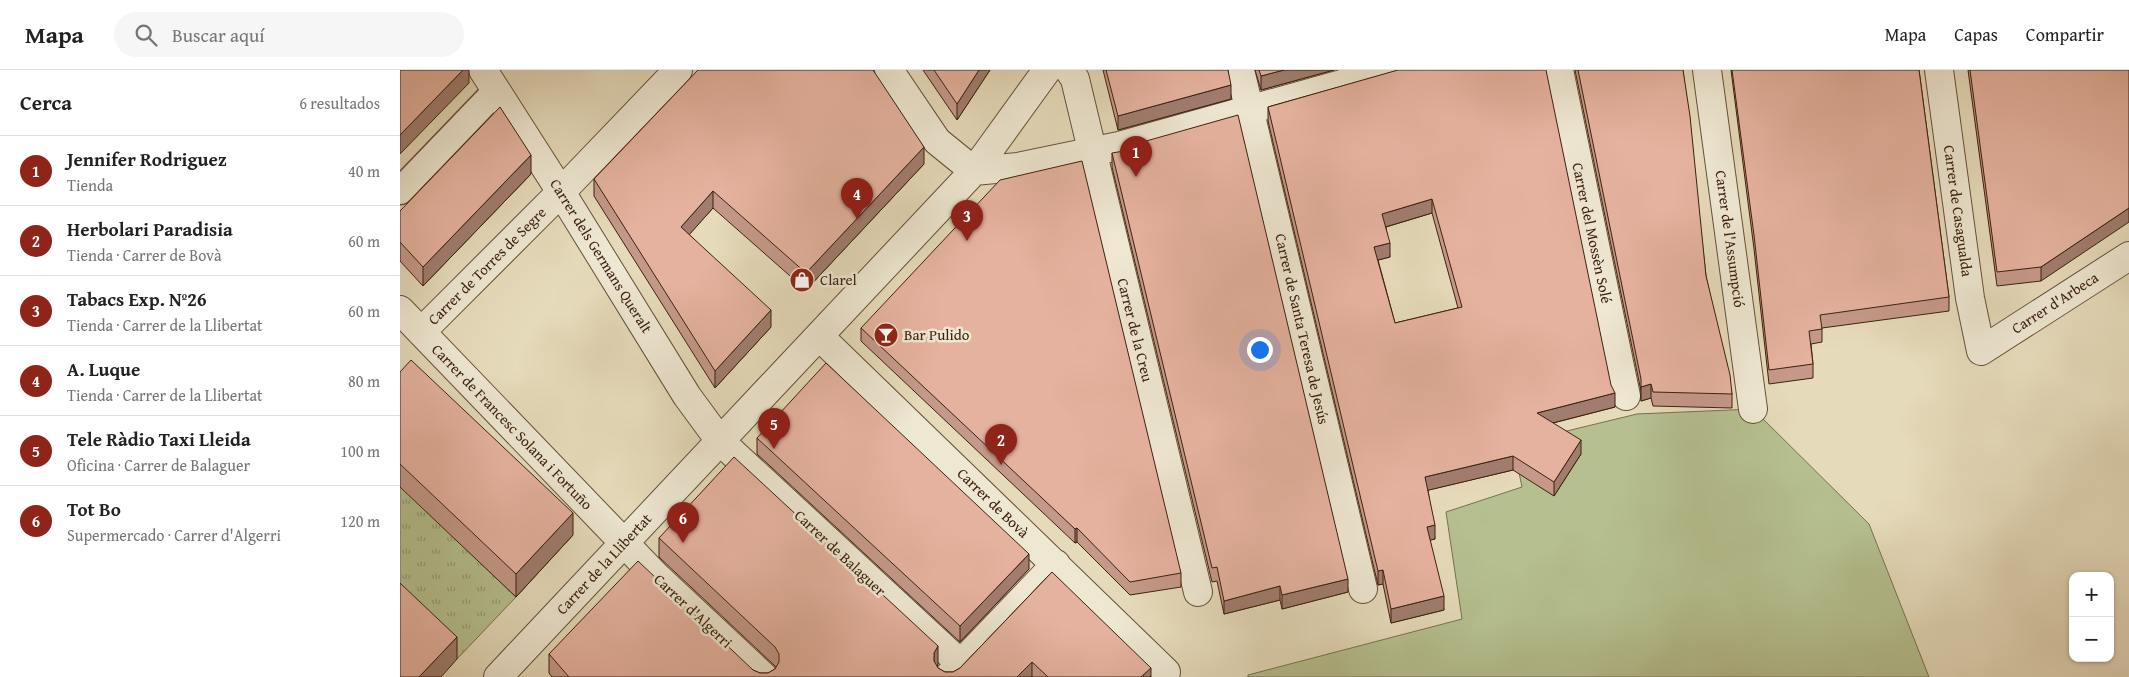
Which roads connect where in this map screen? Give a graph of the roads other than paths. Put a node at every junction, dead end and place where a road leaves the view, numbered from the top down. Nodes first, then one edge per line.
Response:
1 (678, 70) edge
2 (889, 70) edge
3 (1047, 70) edge
4 (1069, 70) edge
5 (1240, 70) edge
6 (1392, 70) edge
7 (1559, 70) edge
8 (1706, 70) edge
9 (1939, 70) edge
10 (490, 80) edge
11 (1250, 109) junction
12 (1091, 152) junction
13 (974, 171) junction
14 (400, 191) edge
15 (562, 192) junction
16 (2129, 256) edge
17 (400, 310) edge
18 (421, 332) junction
19 (818, 336) junction
20 (1981, 351) joint
21 (1626, 396) dead end
22 (1753, 409) dead end
23 (720, 441) junction
24 (624, 543) junction
25 (1056, 564) junction
26 (1363, 588) dead end
27 (1198, 592) dead end
28 (954, 670) edge
29 (1166, 672) dead end
30 (501, 676) edge
31 (764, 677) edge

1 - 15 street, Carrer de Torres de Segre
2 - 13 street
3 - 13 street, Carrer de la Llibertat
4 - 12 street, Carrer de la Creu
5 - 11 street, Carrer de Santa Teresa de Jesús
6 - 11 street
7 - 21 street, Carrer del Mossèn Solé
8 - 22 street, Carrer de l'Assumpció
9 - 20 street, Carrer de Casagualda
10 - 14 street
10 - 15 street, Carrer dels Germans Queralt
11 - 12 street
11 - 26 street, Carrer de Santa Teresa de Jesús
12 - 13 street
12 - 27 street, Carrer de la Creu
13 - 19 street, Carrer de la Llibertat
15 - 18 street, Carrer de Torres de Segre
15 - 23 street, Carrer dels Germans Queralt
16 - 20 street, Carrer d'Arbeca
17 - 18 street, Carrer de Francesc Solana i Fortuño
18 - 24 street, Carrer de Francesc Solana i Fortuño
19 - 23 street, Carrer de la Llibertat
19 - 25 street, Carrer de Bovà
23 - 24 street, Carrer de la Llibertat
23 - 28 street, Carrer de Balaguer
24 - 30 street, Carrer de la Llibertat
24 - 31 street, Carrer d'Algerri
25 - 28 street
25 - 29 street, Carrer de Bovà

